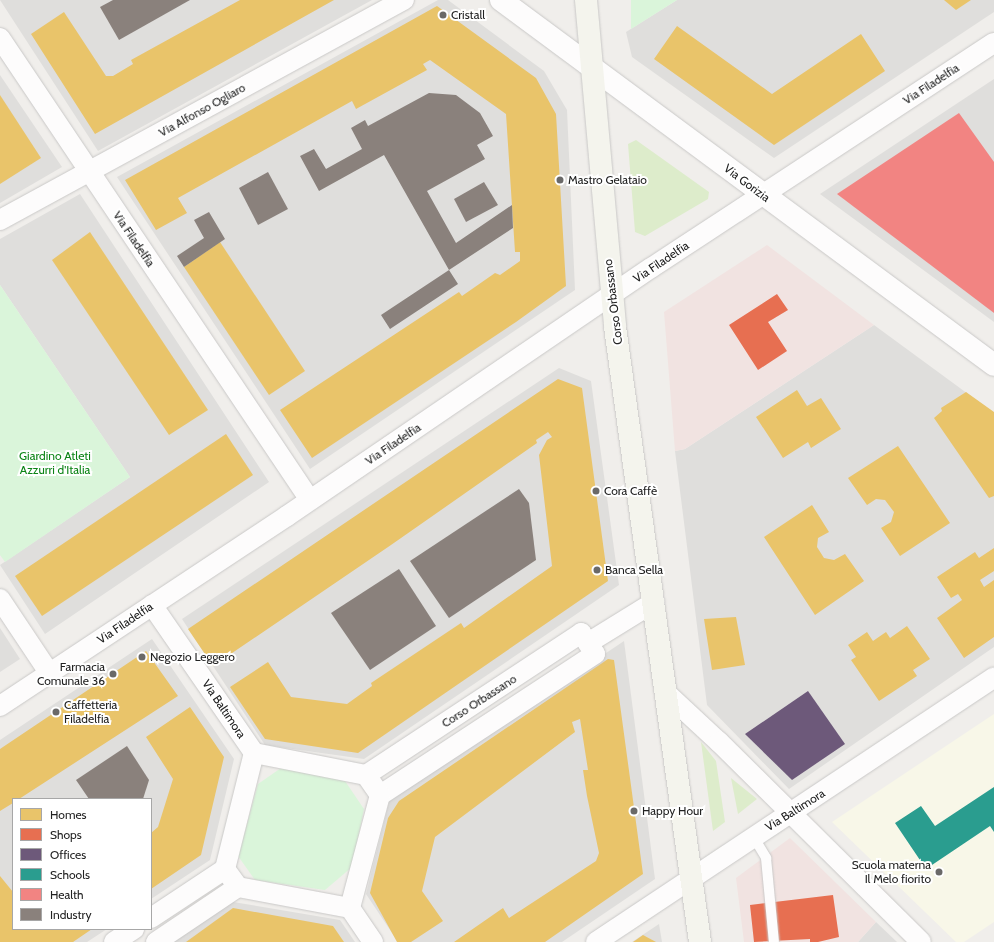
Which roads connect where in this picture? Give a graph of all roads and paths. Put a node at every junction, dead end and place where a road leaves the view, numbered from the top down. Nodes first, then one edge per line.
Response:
1 (404, 0) edge
2 (501, 0) edge
3 (586, 0) edge
4 (0, 38) edge
5 (994, 43) edge
6 (591, 67) junction
7 (88, 171) junction
8 (763, 194) junction
9 (0, 220) edge
10 (612, 296) junction
11 (994, 365) edge
12 (310, 500) junction
13 (0, 599) edge
14 (654, 602) junction
15 (152, 605) junction
16 (588, 644) junction
17 (50, 674) junction
18 (994, 678) edge
19 (666, 693) junction
20 (0, 706) edge
21 (254, 753) junction
22 (366, 775) junction
23 (380, 795) junction
24 (791, 814) junction
25 (753, 836) junction
26 (226, 869) junction
27 (691, 878) junction
28 (238, 887) junction
29 (350, 908) junction
30 (152, 917) edge
31 (132, 930) edge
32 (114, 942) edge
33 (156, 942) edge
34 (374, 942) edge
35 (596, 942) edge
36 (700, 942) edge
37 (774, 942) edge
38 (921, 942) edge

1 - 7 street, Via Alfonso Ogliaro
2 - 6 street, Via Gorizia
3 - 6 main road, Corso Orbassano
4 - 7 street, Via Filadelfia
5 - 8 street, Via Filadelfia
6 - 8 street, Via Gorizia
6 - 10 main road, Corso Orbassano
7 - 9 street, Via Alfonso Ogliaro
7 - 12 street, Via Filadelfia
8 - 10 street, Via Filadelfia
8 - 11 street, Via Gorizia
10 - 12 street, Via Filadelfia
10 - 14 main road, Corso Orbassano
12 - 15 street, Via Filadelfia
13 - 17 street
14 - 16 street
14 - 19 main road, Corso Orbassano
15 - 17 street, Via Filadelfia
15 - 21 street, Via Baltimora
16 - 22 street, Corso Orbassano
16 - 23 street, Corso Orbassano
17 - 20 street, Via Filadelfia
18 - 24 street, Via Baltimora
19 - 24 street
19 - 27 main road, Corso Orbassano
21 - 22 street
21 - 26 street
22 - 23 street
23 - 29 street
24 - 25 street, Via Baltimora
24 - 38 street
25 - 27 street, Via Baltimora
25 - 37 lane
26 - 28 street
26 - 30 street
27 - 35 street, Via Baltimora
27 - 36 main road, Corso Orbassano
28 - 29 street
28 - 33 street
29 - 34 street
31 - 32 street

